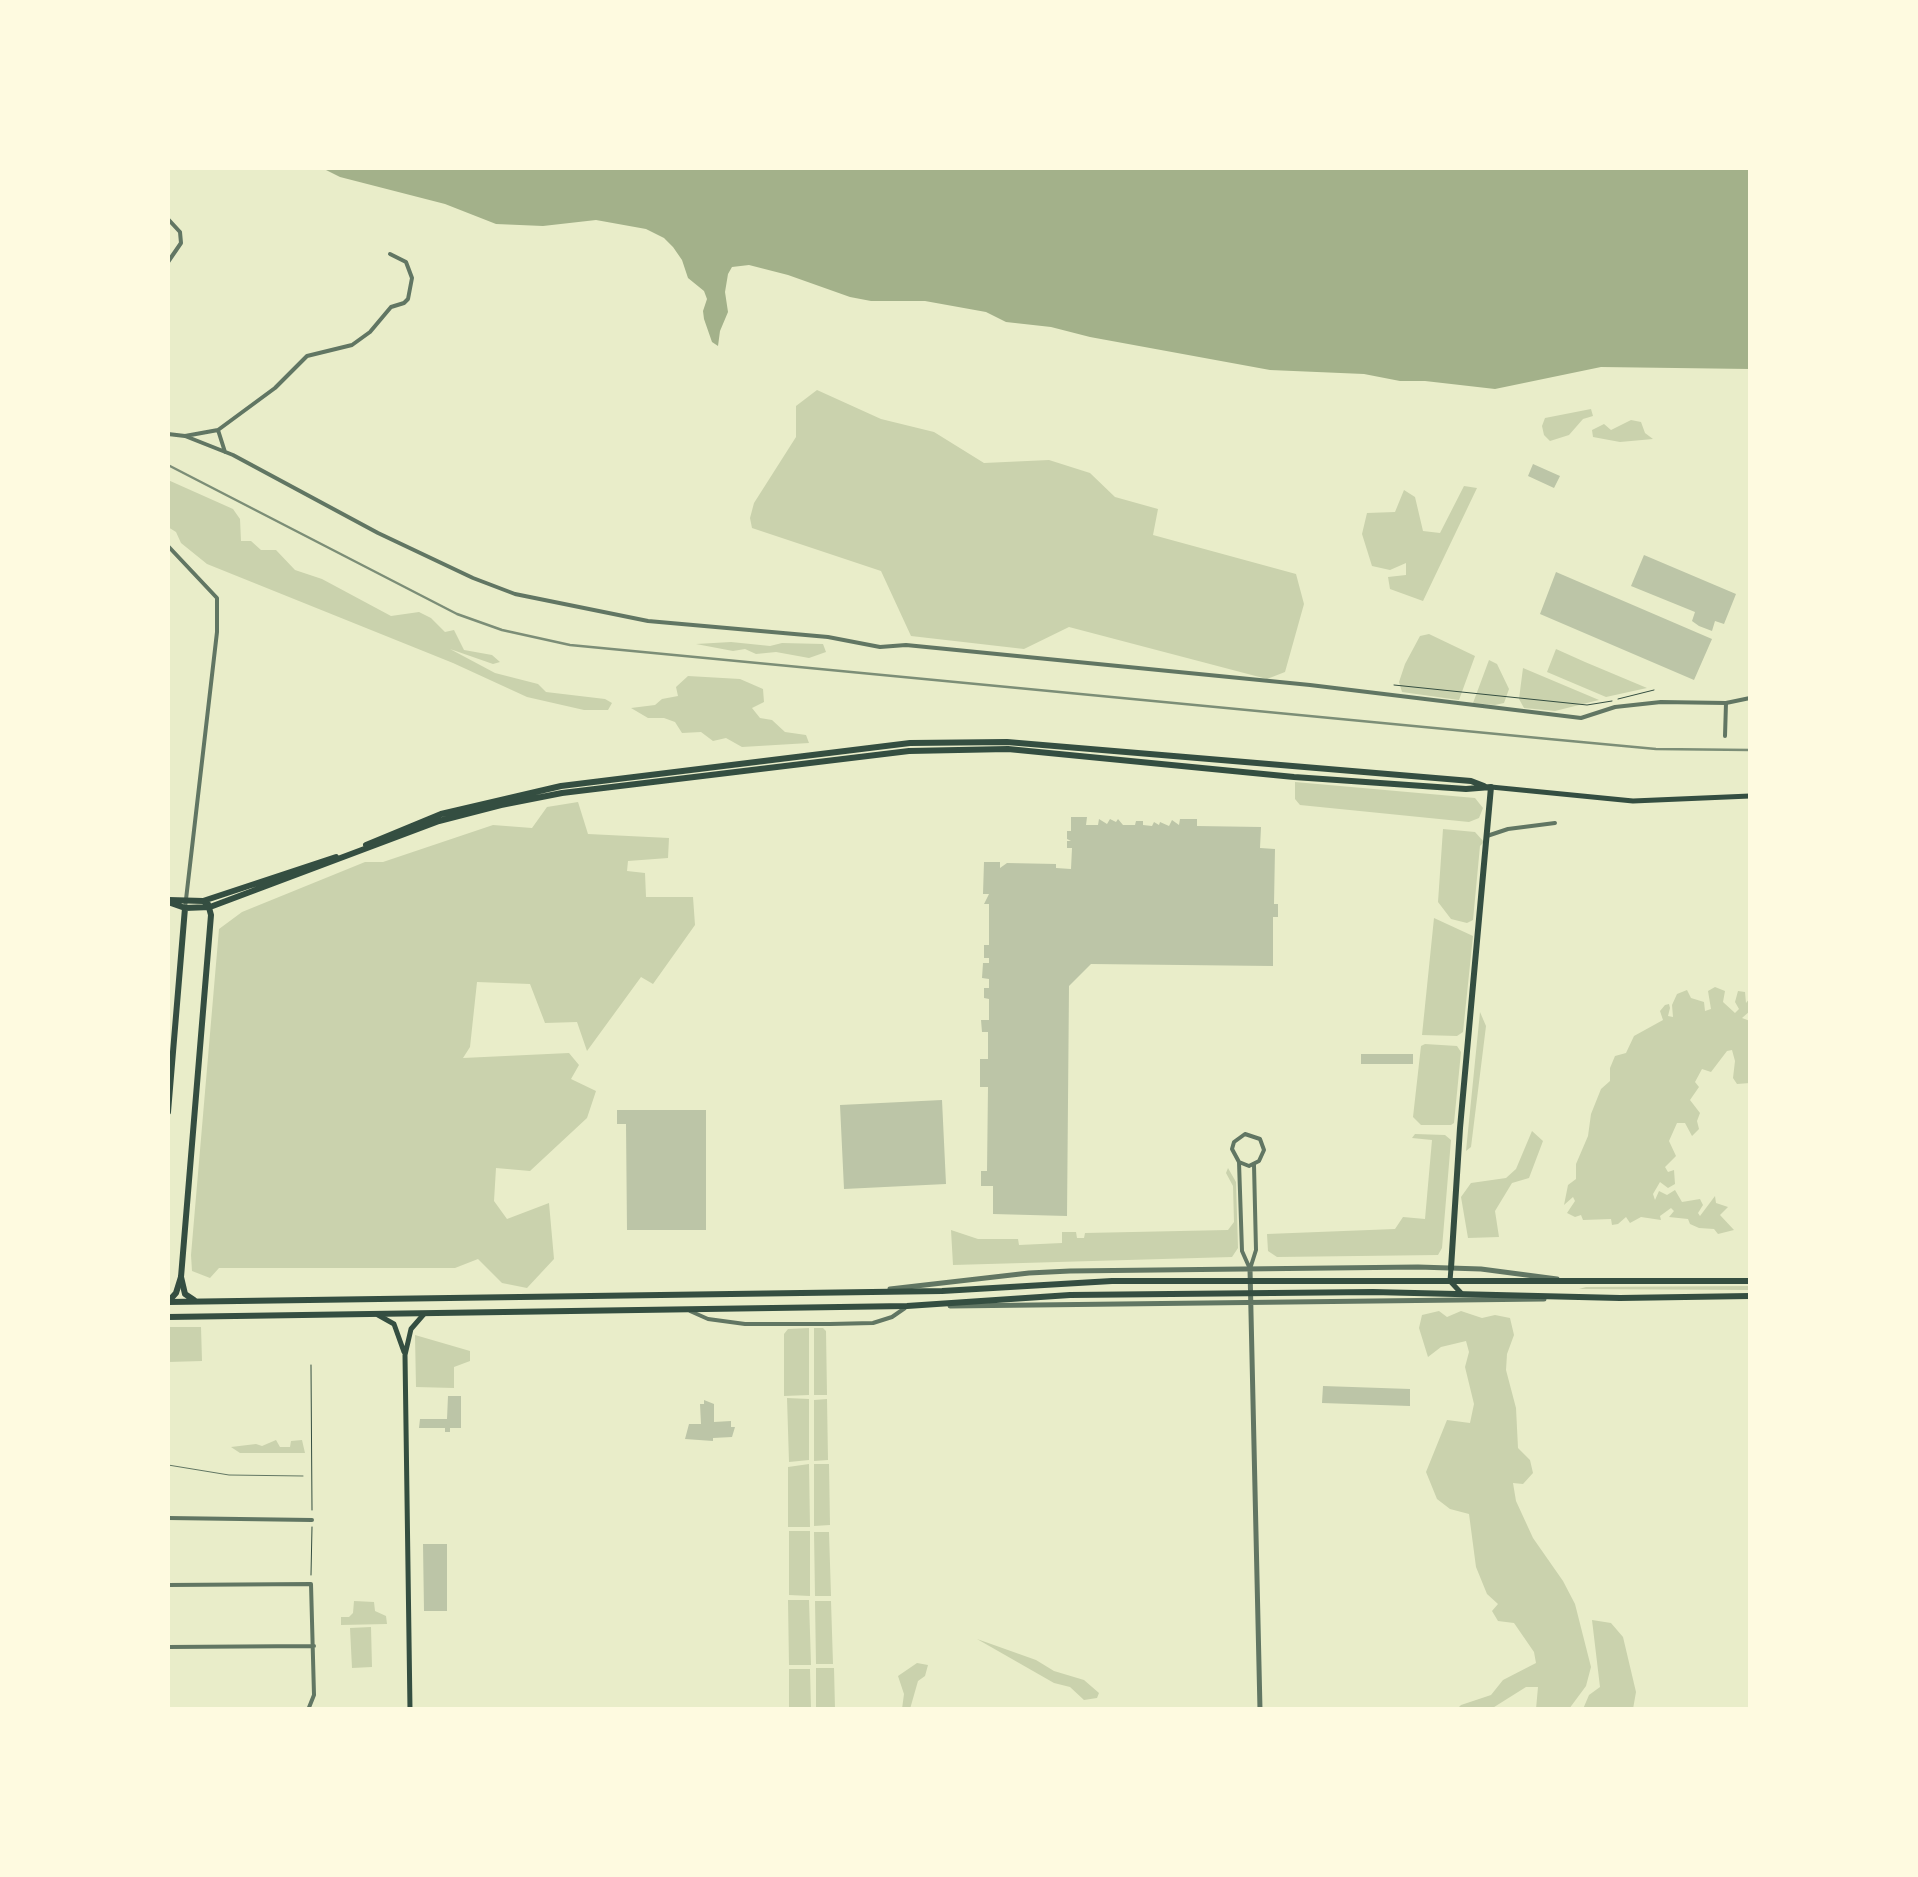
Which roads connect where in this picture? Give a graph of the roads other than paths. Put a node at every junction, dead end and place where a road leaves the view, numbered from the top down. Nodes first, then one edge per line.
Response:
1 (168, 219) edge
2 (390, 254) dead end
3 (168, 262) edge
4 (218, 430) junction
5 (168, 434) edge
6 (185, 436) junction
7 (224, 452) junction
8 (168, 546) edge
9 (1750, 698) edge
10 (1726, 704) junction
11 (1724, 736) dead end
12 (1488, 787) junction
13 (1750, 796) edge
14 (1556, 823) dead end
15 (1487, 836) junction
16 (168, 901) edge
17 (206, 904) junction
18 (185, 905) junction
19 (168, 1112) edge
20 (1238, 1162) junction
21 (1254, 1164) junction
22 (1451, 1268) junction
23 (1251, 1272) junction
24 (181, 1276) junction
25 (1450, 1281) junction
26 (1750, 1281) edge
27 (1580, 1282) junction
28 (868, 1292) junction
29 (1462, 1294) junction
30 (1750, 1296) edge
31 (1620, 1298) junction
32 (1252, 1300) junction
33 (168, 1302) edge
34 (200, 1302) junction
35 (907, 1306) junction
36 (681, 1308) junction
37 (370, 1314) junction
38 (424, 1314) junction
39 (168, 1317) edge
40 (405, 1355) junction
41 (168, 1465) edge
42 (303, 1476) dead end
43 (168, 1518) edge
44 (312, 1520) road end
45 (168, 1585) edge
46 (314, 1646) junction
47 (168, 1648) edge
48 (308, 1710) edge
49 (410, 1710) edge
50 (1260, 1710) edge

1 - 3 street
2 - 4 street
4 - 6 street
4 - 7 street
5 - 6 street
6 - 7 street
7 - 10 street
8 - 18 street
9 - 10 street
10 - 11 street
12 - 13 main road
12 - 15 main road
12 - 17 main road
14 - 15 street
15 - 22 main road
16 - 18 main road
17 - 18 main road
17 - 24 main road
18 - 19 main road
20 - 21 street
20 - 21 street
20 - 23 street
21 - 23 street
22 - 23 street
22 - 25 main road
22 - 27 street
23 - 28 street
23 - 32 street
24 - 33 main road
24 - 34 main road
25 - 27 main road
25 - 28 main road
25 - 29 main road
26 - 27 main road
28 - 34 main road
29 - 31 main road
29 - 35 main road
30 - 31 main road
31 - 32 street
32 - 35 street
32 - 50 street
33 - 34 main road
35 - 36 main road
35 - 36 street
36 - 38 main road
37 - 38 main road
37 - 39 main road
37 - 40 main road
38 - 40 main road
40 - 49 main road
41 - 42 lane
43 - 44 street
45 - 46 street
46 - 47 street
46 - 48 street

